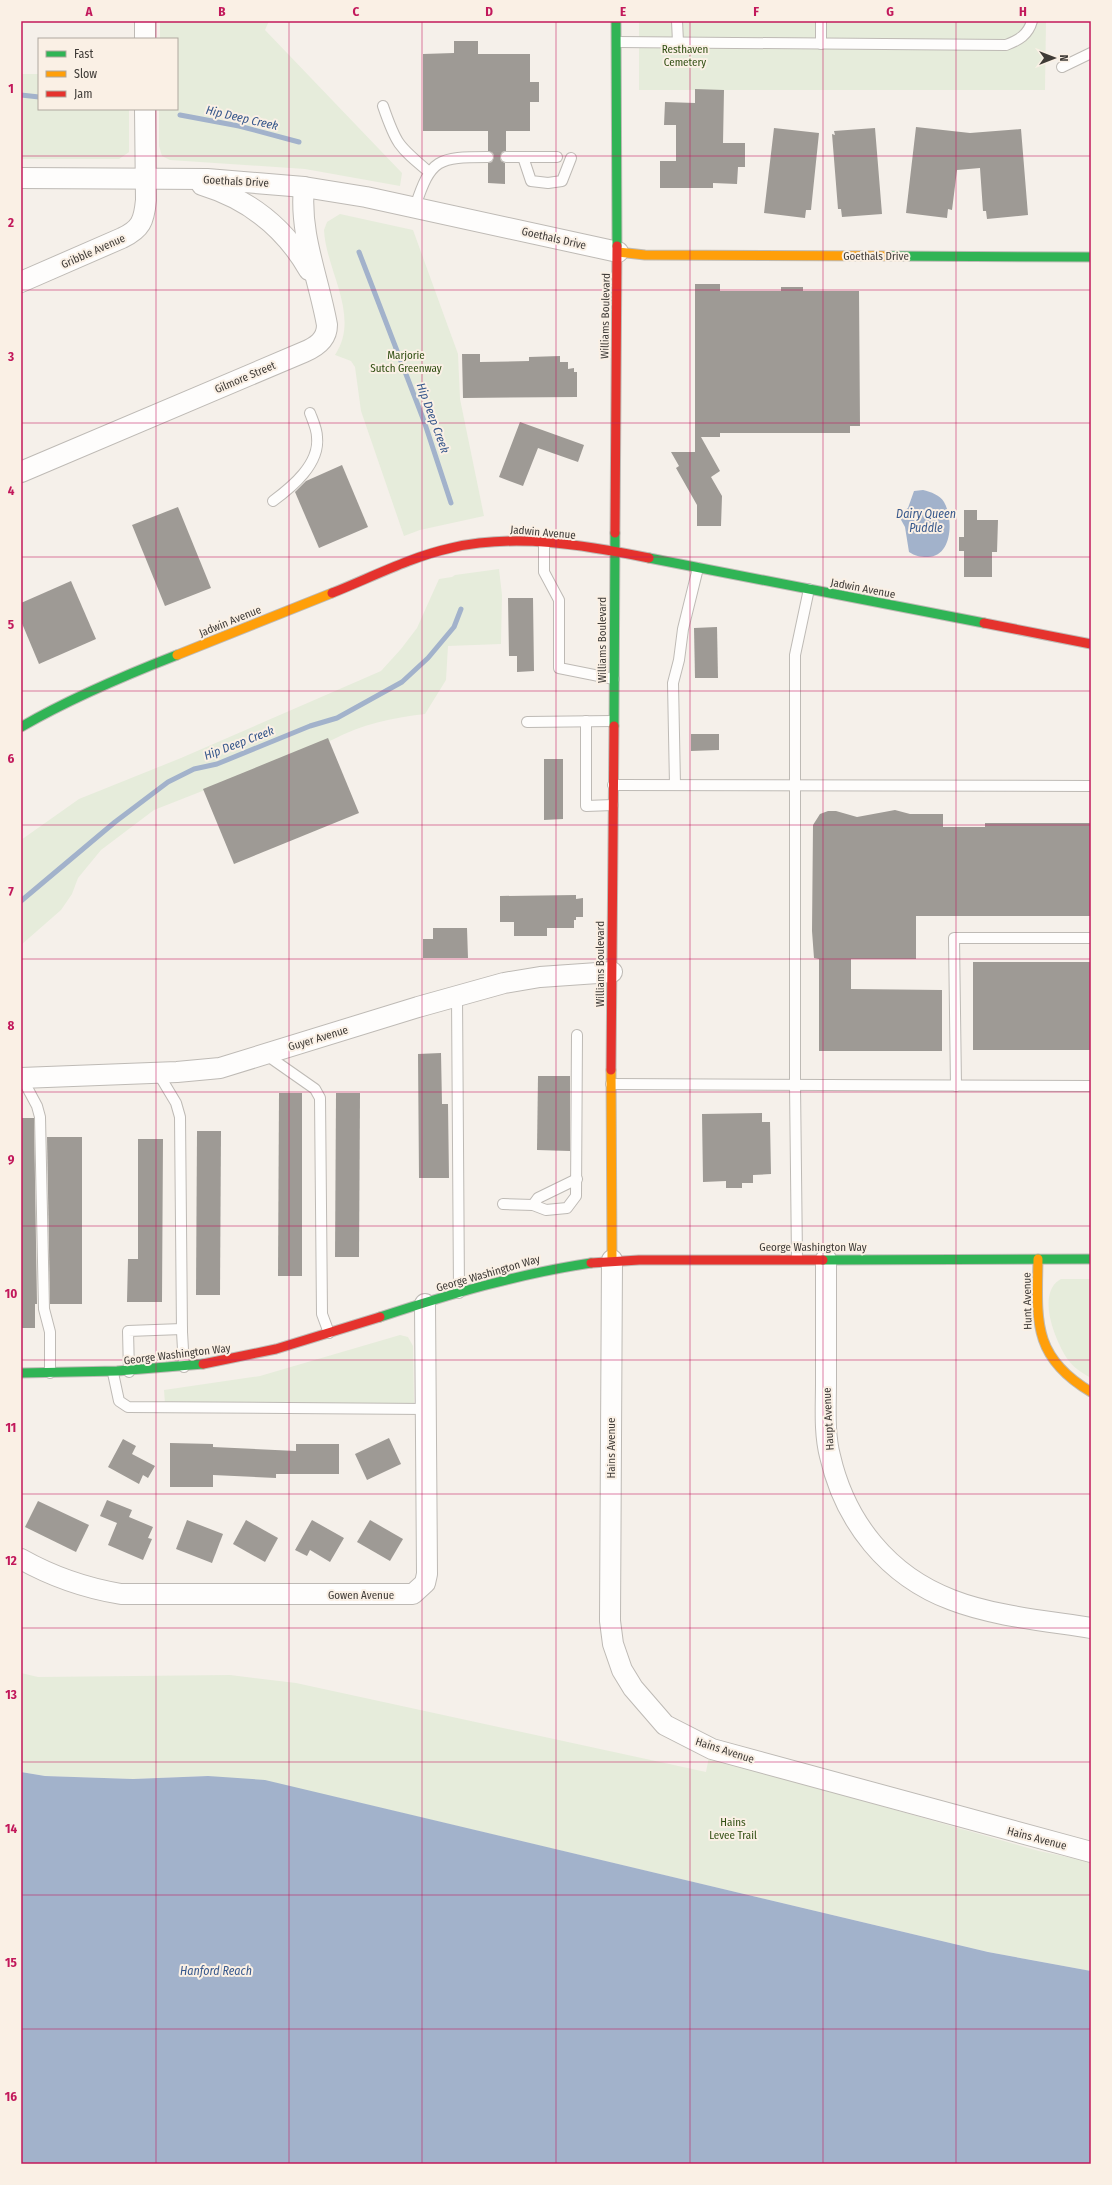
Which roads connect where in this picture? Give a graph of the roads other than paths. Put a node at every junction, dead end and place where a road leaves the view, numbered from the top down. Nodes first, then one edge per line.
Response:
1 (145, 21) edge
2 (616, 21) edge
3 (677, 21) edge
4 (821, 21) edge
5 (1032, 21) edge
6 (145, 38) edge
7 (617, 42) junction
8 (678, 42) junction
9 (821, 44) junction
10 (1091, 53) edge
11 (1062, 67) dead end
12 (383, 106) dead end
13 (146, 110) edge
14 (488, 157) dead end
15 (506, 157) dead end
16 (523, 157) junction
17 (557, 158) dead end
18 (571, 158) dead end
19 (429, 172) junction
20 (21, 178) edge
21 (146, 178) junction
22 (171, 178) junction
23 (304, 186) junction
24 (415, 208) junction
25 (618, 252) junction
26 (1091, 257) edge
27 (21, 282) edge
28 (319, 290) junction
29 (310, 414) dead end
30 (21, 472) edge
31 (273, 501) dead end
32 (544, 543) junction
33 (614, 552) junction
34 (698, 568) junction
35 (809, 590) junction
36 (1091, 644) edge
37 (614, 679) junction
38 (586, 721) junction
39 (613, 721) junction
40 (527, 722) dead end
41 (21, 727) edge
42 (613, 785) junction
43 (675, 785) junction
44 (1091, 786) edge
45 (795, 787) junction
46 (613, 805) junction
47 (1091, 938) edge
48 (612, 972) junction
49 (457, 996) junction
50 (577, 1035) dead end
51 (265, 1054) junction
52 (158, 1073) junction
53 (22, 1078) edge
54 (611, 1084) junction
55 (795, 1085) junction
56 (956, 1086) junction
57 (1091, 1086) edge
58 (577, 1179) junction
59 (502, 1204) dead end
60 (533, 1205) junction
61 (1091, 1258) edge
62 (797, 1259) junction
63 (826, 1259) junction
64 (1038, 1259) junction
65 (612, 1260) junction
66 (459, 1293) junction
67 (425, 1304) junction
68 (182, 1329) junction
69 (329, 1334) junction
70 (184, 1367) junction
71 (129, 1372) junction
72 (21, 1373) edge
73 (50, 1373) junction
74 (113, 1373) junction
75 (1091, 1392) edge
76 (427, 1409) junction
77 (21, 1559) edge
78 (1091, 1628) edge
79 (1091, 1852) edge

1 - 6 street
2 - 7 main road, Williams Boulevard
3 - 8 lane
4 - 9 lane
5 - 9 lane
7 - 8 lane
7 - 25 main road, Williams Boulevard
8 - 9 lane
10 - 11 lane
12 - 19 lane
13 - 21 street, Gribble Avenue
14 - 19 lane
15 - 16 lane
16 - 17 lane
16 - 18 lane
19 - 24 lane
20 - 21 street, Goethals Drive
21 - 22 street, Goethals Drive
21 - 27 street, Gribble Avenue
22 - 23 street, Goethals Drive
22 - 28 street
23 - 24 street, Goethals Drive
23 - 28 street, Gilmore Street
24 - 25 street, Goethals Drive
25 - 26 main road, Goethals Drive
25 - 33 main road, Williams Boulevard
28 - 30 street, Gilmore Street
29 - 31 lane
32 - 33 main road, Jadwin Avenue
32 - 37 lane
32 - 41 main road, Jadwin Avenue
33 - 34 main road, Jadwin Avenue
33 - 37 main road, Williams Boulevard
34 - 35 main road, Jadwin Avenue
34 - 43 lane
35 - 36 main road, Jadwin Avenue
35 - 45 lane
37 - 39 main road, Williams Boulevard
38 - 39 lane
38 - 40 lane
38 - 46 lane
39 - 42 main road, Williams Boulevard
42 - 43 lane
42 - 46 main road, Williams Boulevard
43 - 45 lane
44 - 45 lane
45 - 55 lane
46 - 48 main road, Williams Boulevard
47 - 56 lane
48 - 49 street, Guyer Avenue
48 - 54 main road, Williams Boulevard
49 - 51 street, Guyer Avenue
49 - 66 lane
50 - 58 lane
51 - 52 street, Guyer Avenue
51 - 69 lane
52 - 53 street, Guyer Avenue
52 - 68 lane
53 - 73 lane
54 - 55 lane
54 - 65 main road, Williams Boulevard
55 - 56 lane
55 - 62 lane
56 - 57 lane
58 - 60 lane
58 - 60 lane
59 - 60 lane
61 - 64 main road, George Washington Way
62 - 63 main road, George Washington Way
62 - 65 main road, George Washington Way
63 - 64 main road, George Washington Way
63 - 78 street, Haupt Avenue
64 - 75 main road, Hunt Avenue
65 - 66 main road, George Washington Way
65 - 79 street, Hains Avenue
66 - 67 main road, George Washington Way
67 - 69 main road, George Washington Way
67 - 76 street, Gowen Avenue
68 - 70 lane
68 - 71 lane
69 - 70 main road, George Washington Way
70 - 71 main road, George Washington Way
71 - 74 main road, George Washington Way
72 - 73 main road, George Washington Way
73 - 74 main road, George Washington Way
74 - 76 lane
76 - 77 street, Gowen Avenue

